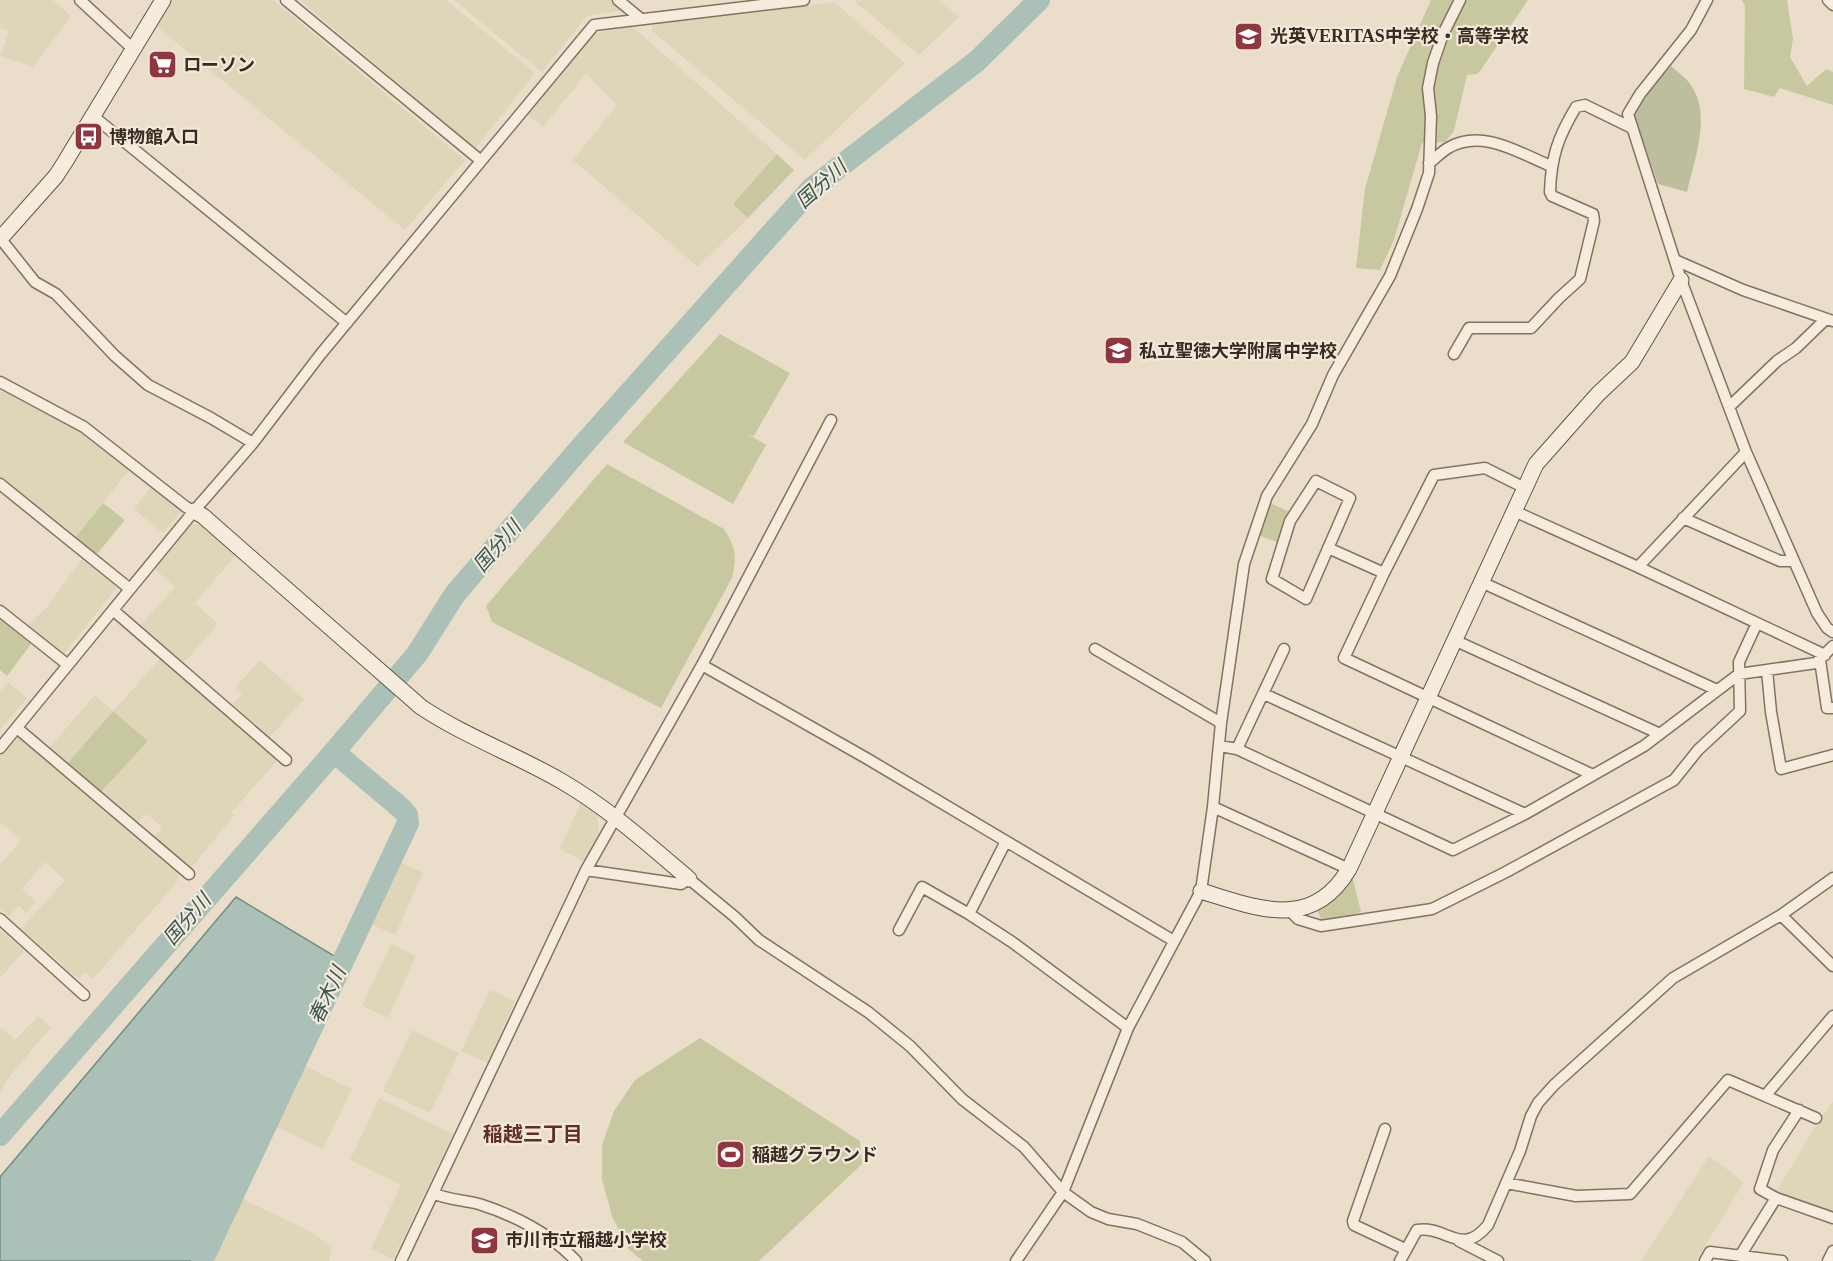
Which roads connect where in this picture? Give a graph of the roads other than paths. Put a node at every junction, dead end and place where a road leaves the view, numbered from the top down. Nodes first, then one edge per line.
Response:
1 (80, 0) edge
2 (163, 0) edge
3 (286, 0) edge
4 (618, 0) edge
5 (804, 0) edge
6 (1460, 0) edge
7 (1707, 0) edge
8 (1828, 0) edge
9 (1833, 5) edge
10 (641, 19) junction
11 (133, 50) junction
12 (93, 116) junction
13 (1632, 128) junction
14 (480, 160) junction
15 (1429, 163) junction
16 (1551, 166) junction
17 (0, 238) edge
18 (1675, 260) junction
19 (1682, 280) junction
20 (1830, 320) edge
21 (347, 323) junction
22 (1454, 354) dead end
23 (0, 382) edge
24 (1729, 407) junction
25 (831, 420) dead end
26 (253, 443) junction
27 (1746, 452) junction
28 (0, 484) edge
29 (1525, 488) junction
30 (194, 511) junction
31 (1514, 511) junction
32 (1683, 518) junction
33 (1328, 548) junction
34 (1793, 561) junction
35 (1638, 567) junction
36 (1384, 573) junction
37 (1481, 582) junction
38 (130, 589) junction
39 (113, 610) junction
40 (0, 611) edge
41 (1757, 623) junction
42 (1833, 632) edge
43 (1454, 640) junction
44 (1095, 649) dead end
45 (1284, 649) dead end
46 (1826, 654) edge
47 (68, 665) junction
48 (702, 665) junction
49 (1767, 670) junction
50 (1739, 674) junction
51 (1717, 690) junction
52 (1264, 694) junction
53 (1427, 698) junction
54 (1833, 708) edge
55 (1221, 723) junction
56 (17, 728) junction
57 (1660, 734) junction
58 (2, 742) edge
59 (1220, 746) junction
60 (1237, 749) junction
61 (1833, 755) edge
62 (1401, 757) junction
63 (286, 760) dead end
64 (1593, 775) junction
65 (1214, 807) junction
66 (1375, 814) junction
67 (1525, 814) junction
68 (616, 817) junction
69 (1006, 841) junction
70 (1349, 869) junction
71 (586, 870) junction
72 (189, 874) dead end
73 (1833, 878) edge
74 (690, 879) junction
75 (1201, 891) junction
76 (1289, 910) junction
77 (969, 914) junction
78 (1781, 915) junction
79 (0, 919) edge
80 (898, 930) dead end
81 (1174, 941) junction
82 (1833, 966) edge
83 (84, 995) dead end
84 (1833, 1016) edge
85 (1128, 1028) junction
86 (1765, 1096) junction
87 (1799, 1110) junction
88 (1816, 1118) dead end
89 (1385, 1129) dead end
90 (1506, 1183) junction
91 (1064, 1192) junction
92 (434, 1193) junction
93 (1776, 1198) junction
94 (1833, 1218) edge
95 (1459, 1241) junction
96 (1405, 1249) junction
97 (1833, 1251) edge
98 (1740, 1256) junction
99 (402, 1261) edge
100 (576, 1261) edge
101 (1016, 1261) edge
102 (1205, 1261) edge
103 (1400, 1261) edge
104 (1498, 1261) edge
105 (1705, 1261) edge
106 (1782, 1261) edge
107 (1828, 1261) edge

1 - 11 street
2 - 11 street
3 - 14 street
4 - 10 street
5 - 10 street
6 - 15 street
7 - 13 street
8 - 9 street
10 - 14 street
11 - 12 street
12 - 17 street
12 - 21 street
13 - 16 street
13 - 18 street
14 - 21 street
15 - 16 street
15 - 55 street
16 - 22 street
17 - 26 street
18 - 19 street
18 - 20 street
19 - 24 street
19 - 29 street
20 - 24 street
21 - 26 street
23 - 30 street
24 - 27 street
25 - 48 street
26 - 30 street
27 - 32 street
27 - 34 street
28 - 38 street
29 - 31 street
29 - 36 street
30 - 38 street
30 - 68 street
31 - 35 street
31 - 37 street
32 - 34 street
32 - 35 street
33 - 33 street
33 - 36 street
34 - 42 street
35 - 41 street
36 - 53 street
37 - 43 street
37 - 51 street
38 - 39 street
39 - 47 street
39 - 63 street
40 - 47 street
41 - 46 street
41 - 50 street
43 - 53 street
43 - 57 street
44 - 55 street
45 - 52 street
46 - 49 street
46 - 54 street
47 - 56 street
48 - 68 street
48 - 69 street
49 - 50 street
49 - 61 street
50 - 51 street
50 - 76 street
51 - 57 street
52 - 60 street
52 - 62 street
53 - 62 street
53 - 64 street
55 - 59 street
56 - 58 street
56 - 72 street
57 - 64 street
59 - 60 street
59 - 65 street
60 - 66 street
62 - 66 street
62 - 67 street
64 - 67 street
65 - 70 street
65 - 75 street
66 - 67 street
66 - 70 street
68 - 71 street
68 - 74 street
69 - 77 street
69 - 81 street
70 - 76 street
71 - 74 street
71 - 92 street
73 - 78 street
74 - 91 street
75 - 76 street
75 - 81 street
77 - 80 street
77 - 85 street
78 - 82 street
78 - 90 street
79 - 83 street
81 - 85 street
84 - 86 street
85 - 91 street
86 - 87 street
86 - 90 street
87 - 88 street
87 - 93 street
89 - 96 street
90 - 95 street
91 - 101 street
91 - 102 street
92 - 99 street
92 - 100 street
93 - 94 street
93 - 98 street
95 - 96 street
95 - 104 street
96 - 103 street
97 - 107 street
98 - 105 street
98 - 106 street

